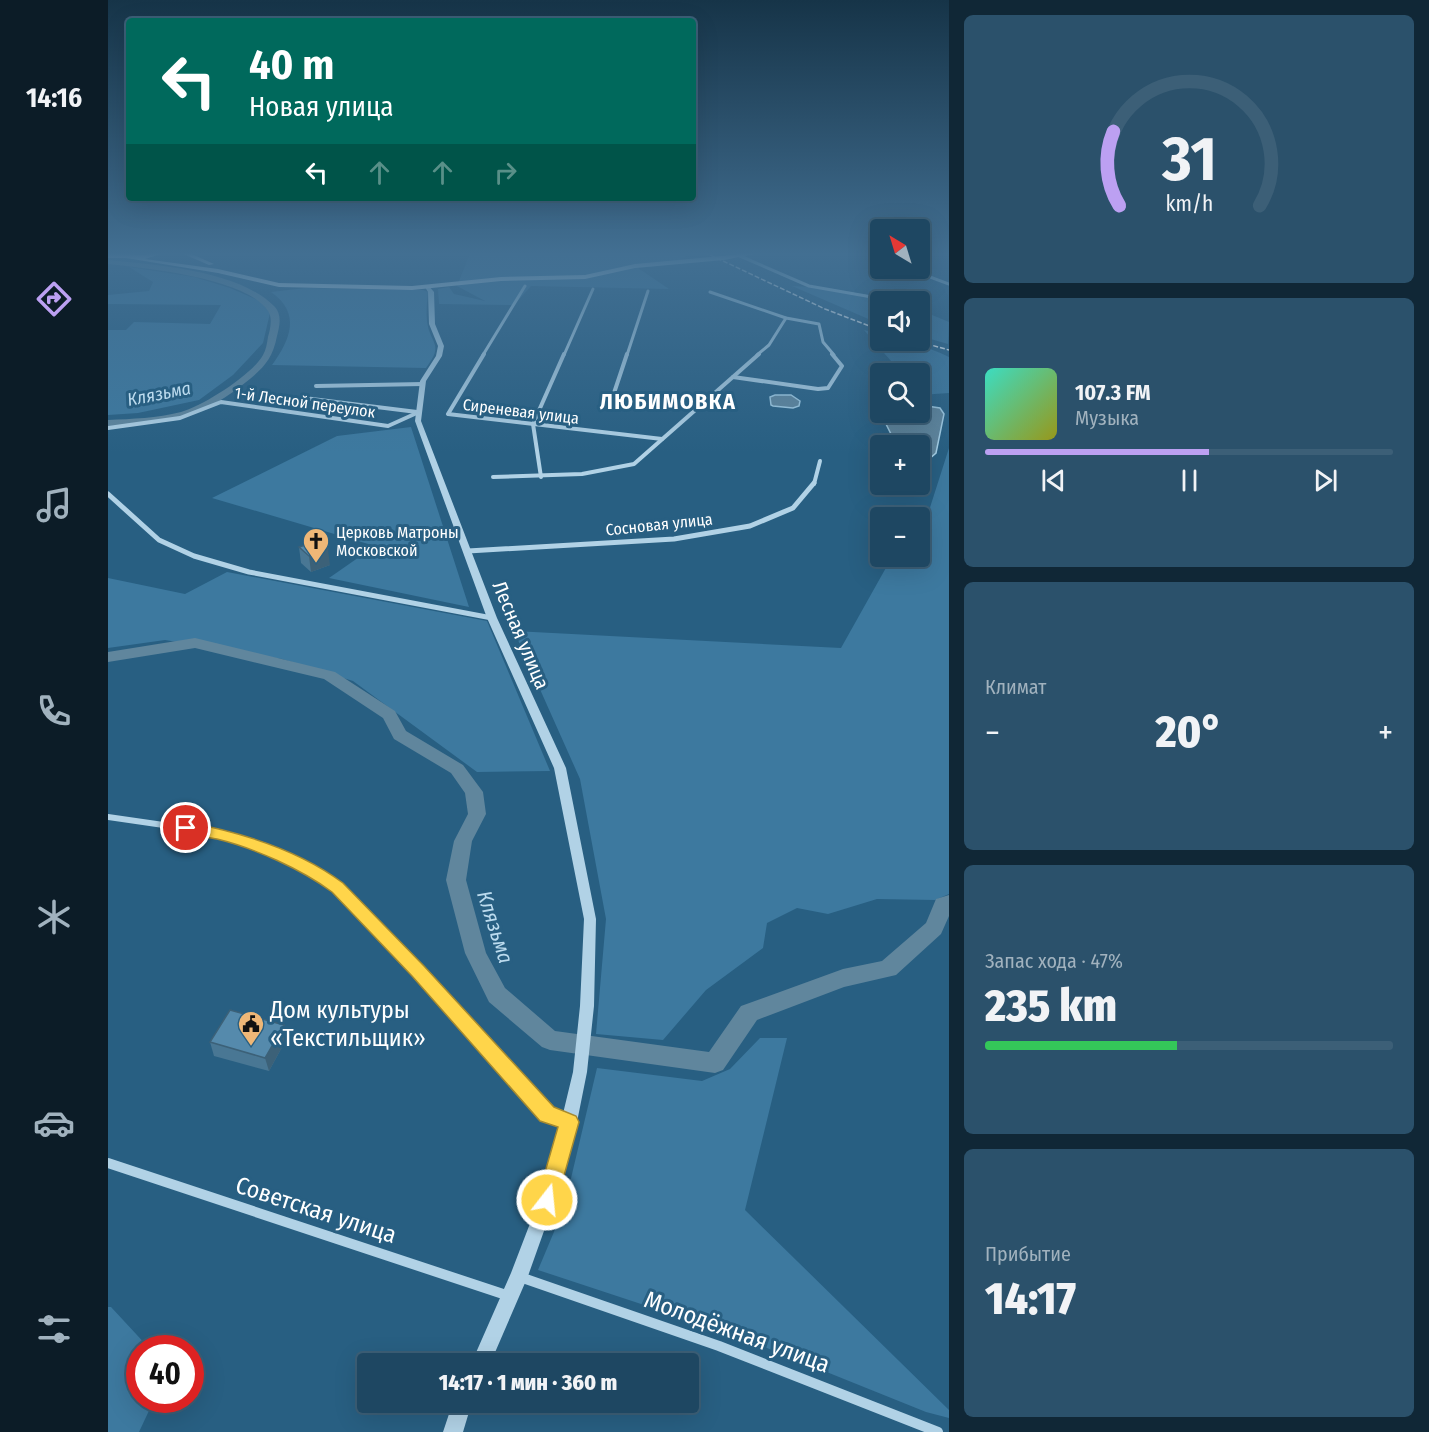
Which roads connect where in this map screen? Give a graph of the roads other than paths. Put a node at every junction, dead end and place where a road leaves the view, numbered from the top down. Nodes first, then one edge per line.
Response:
1 (786, 318) edge
2 (432, 319) edge
3 (505, 319) edge
4 (580, 319) edge
5 (639, 319) edge
6 (791, 319) edge
7 (734, 377) junction
8 (423, 384) junction
9 (315, 386) dead end
10 (613, 396) dead end
11 (304, 398) dead end
12 (419, 412) junction
13 (533, 424) junction
14 (108, 428) edge
15 (662, 439) junction
16 (820, 461) dead end
17 (493, 477) dead end
18 (541, 477) junction
19 (108, 494) edge
20 (468, 551) junction
21 (492, 618) junction
22 (108, 817) edge
23 (569, 1122) junction
24 (108, 1163) edge
25 (519, 1276) junction
26 (510, 1296) junction
27 (485, 1353) edge
28 (459, 1413) edge
29 (453, 1432) edge
30 (938, 1432) edge

1 - 7 street
2 - 8 street, Лесная улица
3 - 13 street, Сиреневая улица
4 - 13 street
5 - 10 street
6 - 7 street
7 - 15 street
8 - 9 street
8 - 12 street, Лесная улица
11 - 12 street
12 - 14 street, 1-й Лесной переулок
12 - 20 street, Лесная улица
13 - 15 street, Сиреневая улица
13 - 18 street
15 - 18 street
16 - 20 street, Сосновая улица
17 - 18 street
19 - 21 street
20 - 21 street, Лесная улица
21 - 23 street, Лесная улица
22 - 23 street
23 - 25 street, Лесная улица
24 - 26 street, Советская улица
25 - 26 street, Лесная улица
25 - 30 street, Молодёжная улица
26 - 27 street, Лесная улица
28 - 29 street

